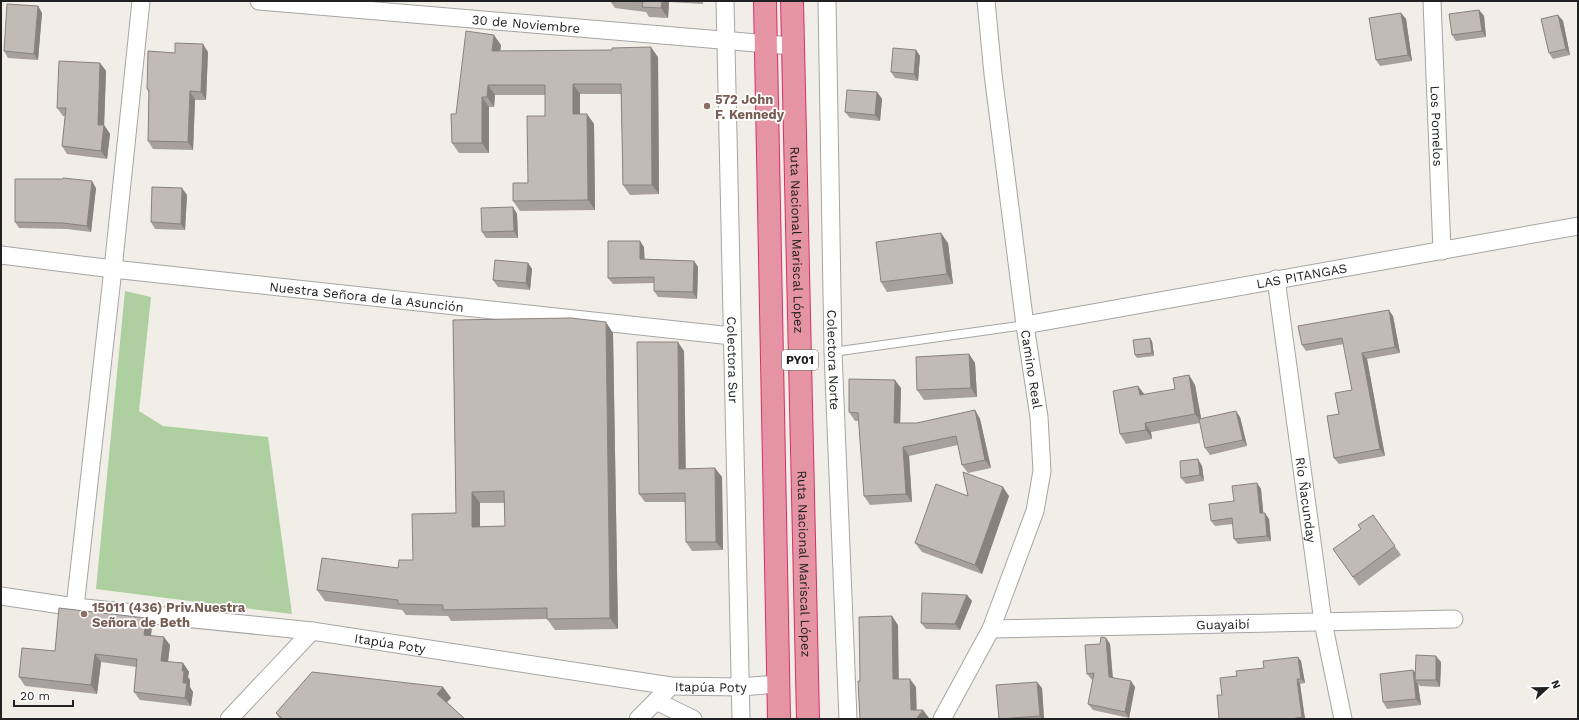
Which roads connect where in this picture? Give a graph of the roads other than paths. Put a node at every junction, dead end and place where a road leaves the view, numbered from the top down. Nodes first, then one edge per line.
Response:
1 (141, 1) edge
2 (259, 1) edge
3 (726, 1) edge
4 (765, 1) edge
5 (792, 1) edge
6 (827, 1) edge
7 (986, 1) edge
8 (1432, 1) edge
9 (726, 39) junction
10 (766, 43) junction
11 (792, 46) junction
12 (1578, 226) edge
13 (1442, 251) junction
14 (1, 255) edge
15 (113, 269) junction
16 (1276, 279) junction
17 (1024, 326) junction
18 (732, 336) junction
19 (833, 352) junction
20 (1, 596) edge
21 (75, 606) junction
22 (1454, 618) dead end
23 (1323, 622) junction
24 (991, 629) junction
25 (312, 631) junction
26 (778, 684) junction
27 (671, 686) junction
28 (740, 687) junction
29 (656, 701) junction
30 (228, 719) edge
31 (638, 719) edge
32 (693, 719) edge
33 (741, 719) edge
34 (779, 719) edge
35 (808, 719) edge
36 (848, 719) edge
37 (942, 719) edge
38 (1343, 719) edge

1 - 15 street
2 - 9 street, 30 de Noviembre
3 - 9 street, Colectora Sur
4 - 10 highway, Ruta Nacional Mariscal López / PY01
5 - 11 highway, Ruta Nacional Mariscal López / PY01
6 - 19 street, Colectora Norte
7 - 17 street, Camino Real
8 - 13 street, Los Pomelos
9 - 10 street, 30 de Noviembre
9 - 18 street, Colectora Sur
10 - 11 street, 30 de Noviembre
10 - 26 highway, Ruta Nacional Mariscal López / PY01
11 - 35 highway, Ruta Nacional Mariscal López / PY01
12 - 13 street, LAS PITANGAS
13 - 16 street, LAS PITANGAS
14 - 15 street, Nuestra Señora de la Asunción
15 - 18 street, Nuestra Señora de la Asunción
15 - 21 street
16 - 17 street, LAS PITANGAS
16 - 23 street, Río Ñacunday
17 - 19 lane
17 - 24 street, Camino Real
18 - 28 street, Colectora Sur
19 - 36 street, Colectora Norte
20 - 21 street, Itapúa Poty
21 - 25 street, Itapúa Poty
22 - 23 street, Guayaibí
23 - 24 street, Guayaibí
23 - 38 street, Río Ñacunday
24 - 37 street, Camino Real
25 - 27 street, Itapúa Poty
25 - 30 street
26 - 28 street, Itapúa Poty
26 - 34 highway, Ruta Nacional Mariscal López / PY01
27 - 28 street, Itapúa Poty
27 - 29 street
28 - 33 street, Colectora Sur
29 - 31 street
29 - 32 street

